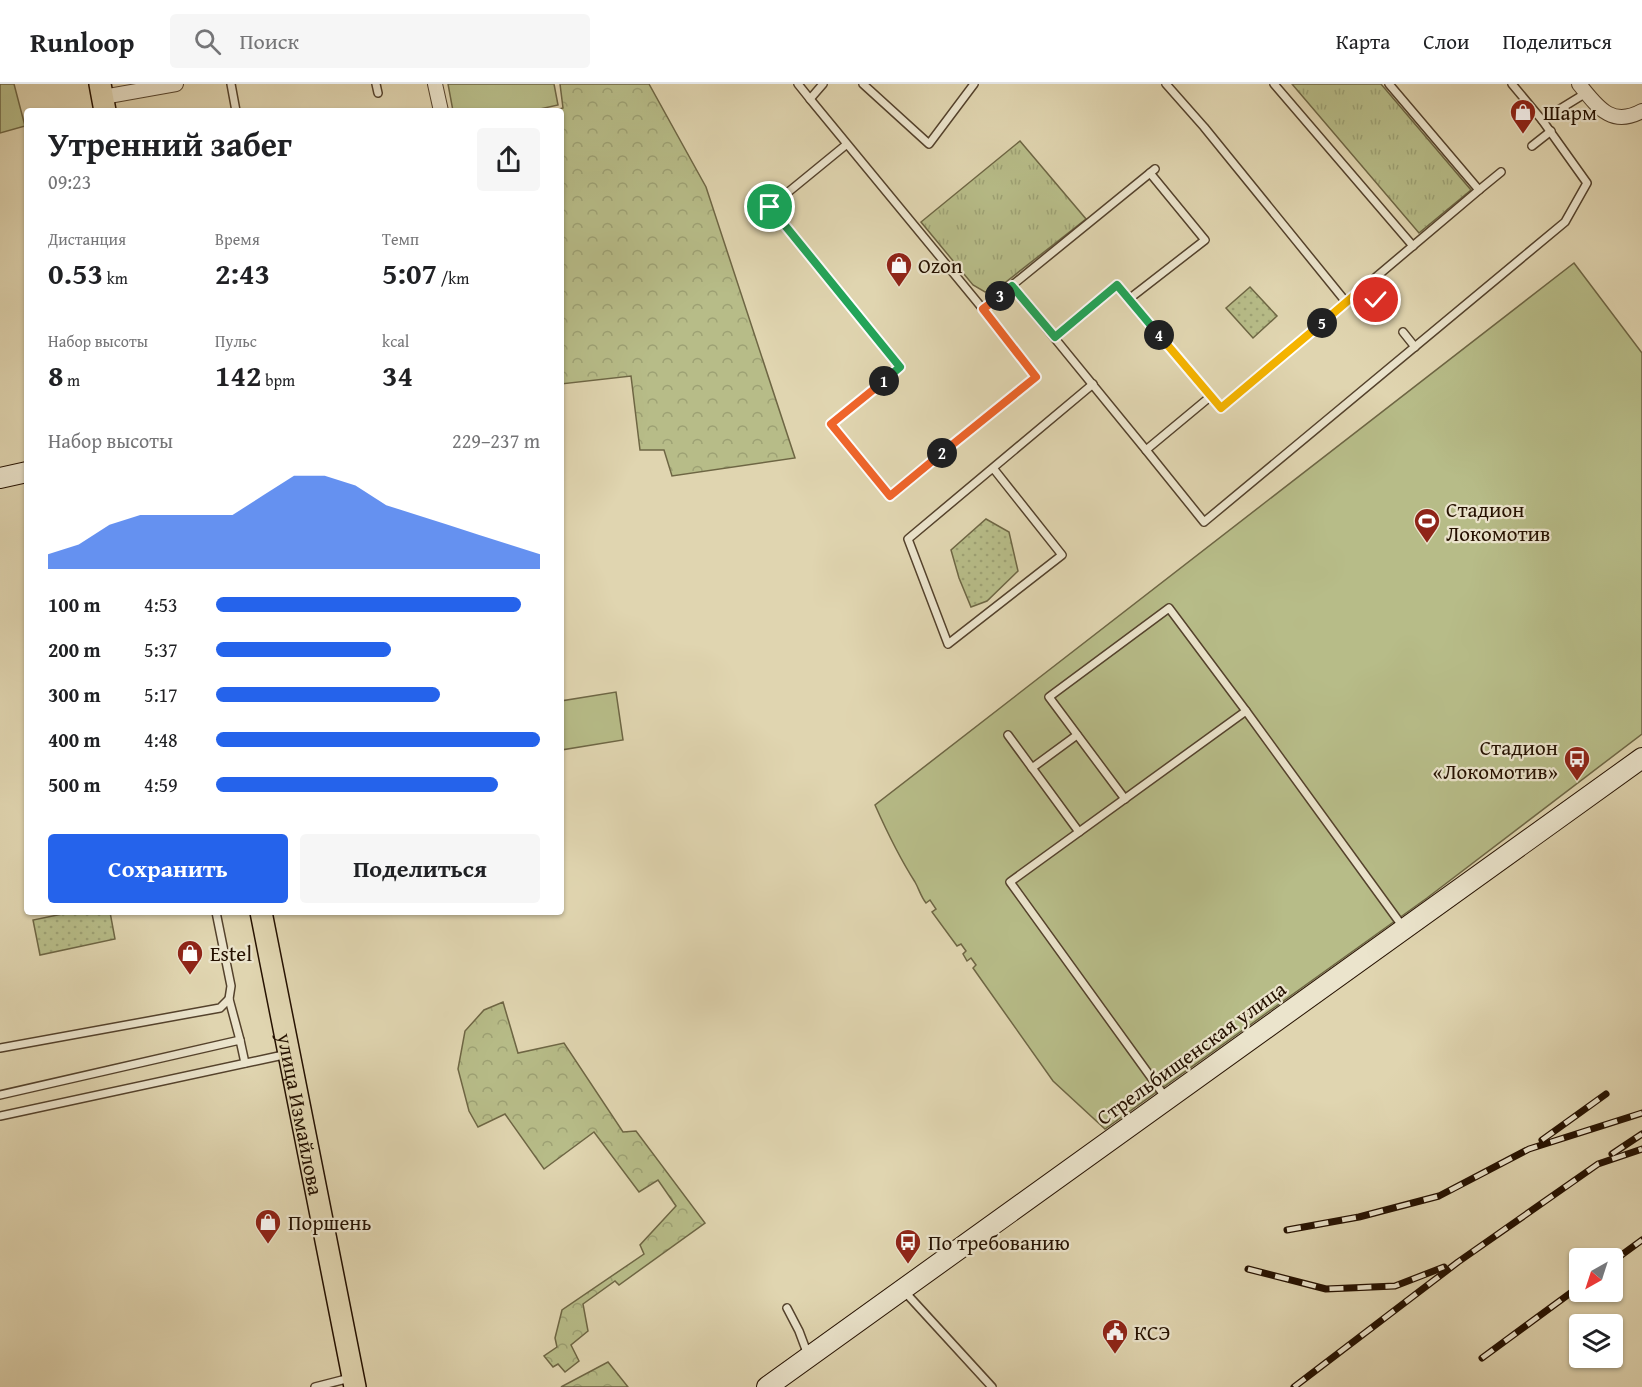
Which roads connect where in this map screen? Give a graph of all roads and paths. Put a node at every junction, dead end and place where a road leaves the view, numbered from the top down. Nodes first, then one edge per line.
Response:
1 (176, 84) edge
2 (231, 84) edge
3 (376, 84) edge
4 (435, 84) edge
5 (798, 84) edge
6 (823, 84) edge
7 (863, 84) edge
8 (974, 84) edge
9 (1166, 84) edge
10 (1274, 84) edge
11 (1389, 84) edge
12 (1512, 84) edge
13 (1582, 88) edge
14 (378, 93) dead end
15 (103, 97) edge
16 (810, 99) junction
17 (235, 108) edge
18 (440, 108) edge
19 (1642, 111) edge
20 (1542, 120) junction
21 (1551, 131) junction
22 (847, 144) junction
23 (1532, 146) dead end
24 (1501, 172) dead end
25 (1479, 190) junction
26 (1413, 246) junction
27 (1012, 286) junction
28 (1364, 287) junction
29 (1129, 299) junction
30 (1376, 300) dead end
31 (1346, 302) junction
32 (983, 309) junction
33 (1403, 332) dead end
34 (1055, 337) junction
35 (1415, 347) junction
36 (1093, 384) junction
37 (1211, 396) junction
38 (1146, 450) junction
39 (993, 468) junction
40 (24, 473) edge
41 (0, 478) edge
42 (1246, 711) junction
43 (1008, 735) dead end
44 (1077, 735) junction
45 (1642, 758) edge
46 (1032, 768) junction
47 (1125, 799) junction
48 (1079, 832) junction
49 (217, 915) edge
50 (262, 915) edge
51 (1405, 929) junction
52 (228, 999) junction
53 (240, 1040) junction
54 (0, 1048) edge
55 (290, 1054) junction
56 (245, 1063) junction
57 (0, 1095) edge
58 (1167, 1100) junction
59 (0, 1116) edge
60 (903, 1290) junction
61 (788, 1308) dead end
62 (809, 1357) junction
63 (354, 1382) edge
64 (315, 1387) edge
65 (767, 1387) edge
66 (992, 1387) edge

1 - 15 street
2 - 17 lane
3 - 14 lane
4 - 18 street
5 - 16 lane
6 - 16 lane
7 - 8 lane
9 - 31 lane
10 - 26 lane
11 - 25 lane
12 - 20 lane
13 - 19 street
13 - 20 lane
16 - 22 lane
20 - 21 lane
21 - 23 lane
21 - 35 lane
22 - 32 lane
22 - 32 lane
24 - 25 lane
25 - 26 lane
26 - 28 lane
27 - 29 lane
27 - 32 lane
27 - 34 lane
28 - 30 lane
28 - 31 lane
29 - 34 lane
29 - 37 lane
31 - 37 lane
33 - 35 lane
34 - 36 lane
35 - 38 lane
36 - 38 lane
36 - 39 lane
37 - 38 lane
39 - 39 lane
40 - 41 main road
42 - 44 lane
42 - 47 lane
42 - 51 lane
43 - 46 lane
44 - 46 lane
44 - 47 lane
45 - 51 main road, Стрельбищенская улица
46 - 48 lane
47 - 48 lane
48 - 58 lane
49 - 52 lane
50 - 55 main road, улица Измайлова
51 - 58 main road, Стрельбищенская улица
52 - 53 lane
52 - 54 lane
53 - 56 lane
53 - 57 lane
55 - 56 lane
55 - 63 main road, улица Измайлова
56 - 59 lane
58 - 60 main road, Стрельбищенская улица
60 - 62 main road, Стрельбищенская улица
60 - 66 lane
61 - 62 lane
62 - 65 main road, Стрельбищенская улица
63 - 64 lane

